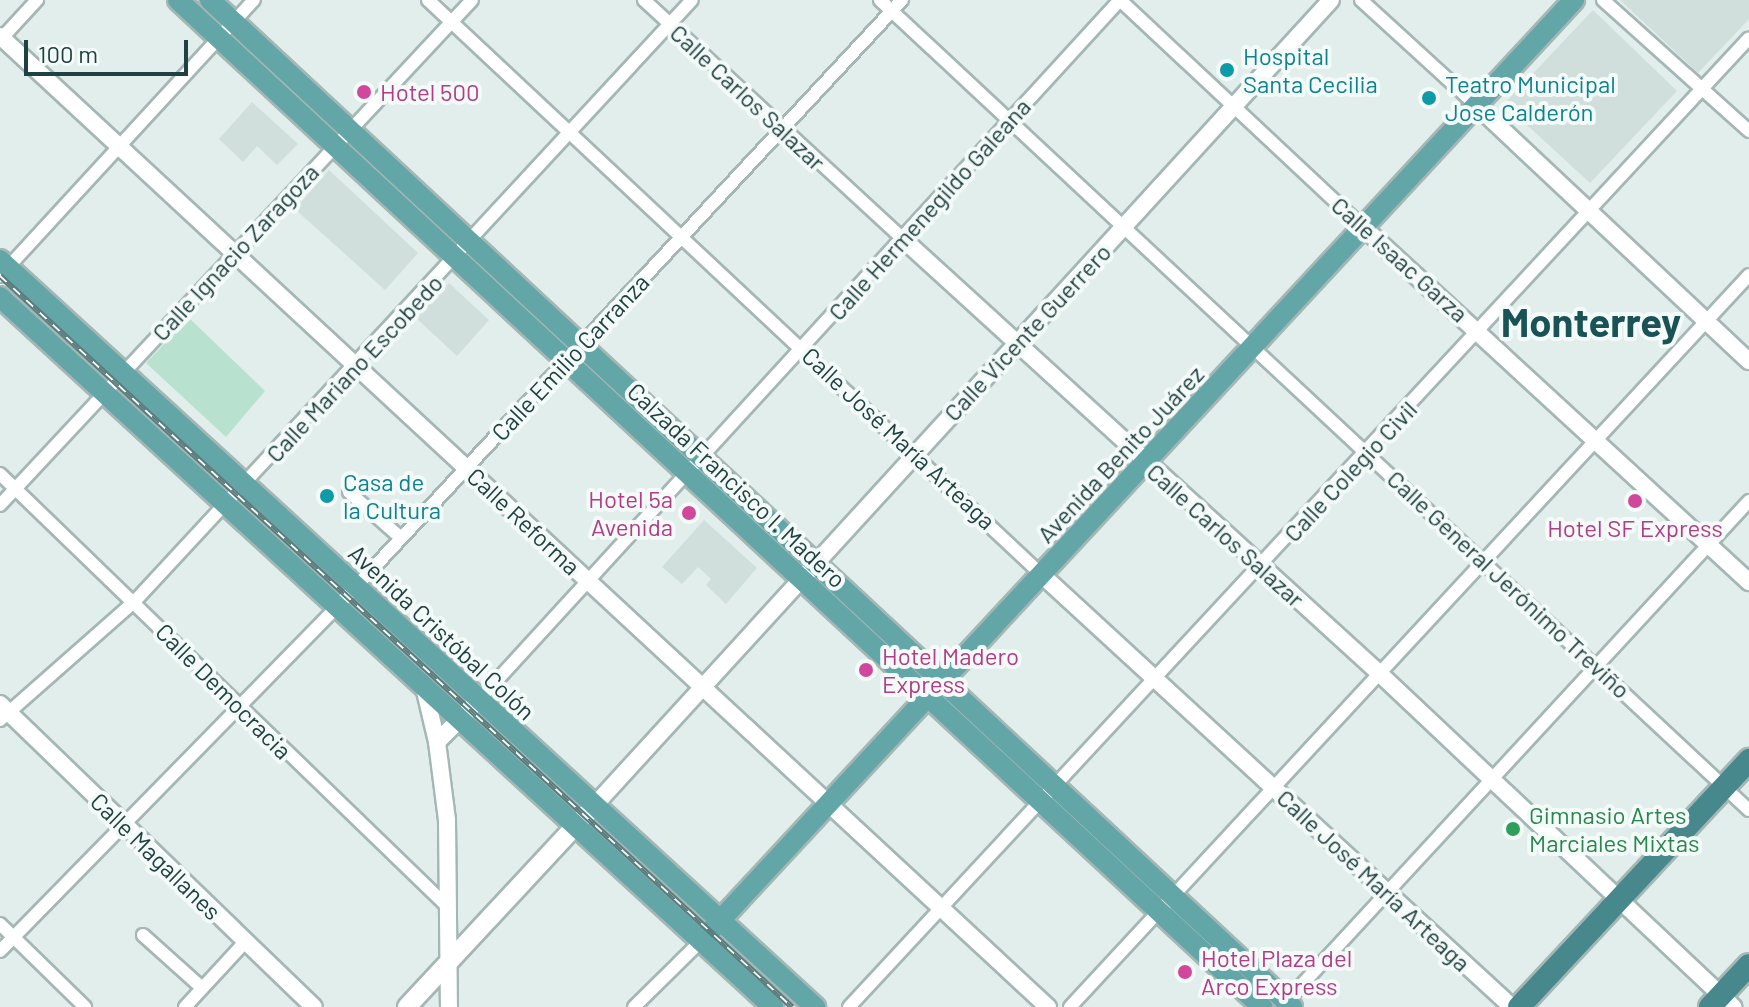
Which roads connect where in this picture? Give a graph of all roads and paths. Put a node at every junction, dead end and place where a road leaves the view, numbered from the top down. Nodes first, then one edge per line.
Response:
1 (37, 0) edge
2 (178, 0) edge
3 (210, 0) edge
4 (254, 0) edge
5 (428, 0) edge
6 (472, 0) edge
7 (644, 0) edge
8 (692, 0) edge
9 (880, 0) edge
10 (902, 0) edge
11 (1120, 0) edge
12 (1331, 0) edge
13 (1361, 0) edge
14 (1574, 0) edge
15 (1603, 0) edge
16 (892, 11) junction
17 (233, 22) junction
18 (452, 22) junction
19 (670, 24) junction
20 (1, 38) edge
21 (219, 38) junction
22 (1749, 38) edge
23 (1702, 88) junction
24 (1476, 105) junction
25 (1234, 107) junction
26 (1009, 121) junction
27 (782, 129) junction
28 (350, 130) junction
29 (1749, 131) edge
30 (570, 132) junction
31 (119, 145) junction
32 (334, 146) junction
33 (1590, 209) junction
34 (1123, 228) junction
35 (1365, 229) junction
36 (683, 236) junction
37 (903, 239) junction
38 (469, 242) junction
39 (234, 253) junction
40 (455, 258) junction
41 (3, 268) edge
42 (1749, 275) edge
43 (0, 297) edge
44 (1706, 320) junction
45 (1479, 330) junction
46 (1015, 341) junction
47 (579, 345) junction
48 (803, 347) junction
49 (1254, 348) junction
50 (565, 361) junction
51 (1749, 361) edge
52 (356, 365) junction
53 (121, 375) junction
54 (105, 392) junction
55 (1596, 440) junction
56 (915, 452) junction
57 (1369, 453) junction
58 (1147, 464) junction
59 (694, 466) junction
60 (467, 467) junction
61 (0, 474) edge
62 (246, 485) junction
63 (15, 488) junction
64 (349, 492) dead end
65 (1749, 501) edge
66 (0, 505) edge
67 (226, 505) junction
68 (401, 538) junction
69 (1708, 544) junction
70 (1484, 559) junction
71 (815, 562) junction
72 (1261, 566) junction
73 (1042, 575) junction
74 (800, 578) junction
75 (588, 581) junction
76 (1749, 582) edge
77 (355, 587) junction
78 (135, 601) junction
79 (337, 607) junction
80 (1596, 665) junction
81 (1379, 673) junction
82 (1157, 678) junction
83 (941, 682) junction
84 (702, 686) junction
85 (424, 687) junction
86 (926, 697) junction
87 (478, 701) junction
88 (238, 708) junction
89 (3, 712) edge
90 (459, 721) junction
91 (437, 742) junction
92 (1749, 760) edge
93 (1491, 779) junction
94 (1056, 785) junction
95 (1724, 787) junction
96 (1275, 788) junction
97 (1040, 802) junction
98 (827, 805) junction
99 (594, 806) junction
100 (1749, 810) edge
101 (123, 824) junction
102 (575, 828) junction
103 (1387, 892) junction
104 (1174, 896) junction
105 (1621, 901) junction
106 (449, 908) junction
107 (944, 909) junction
108 (1159, 913) junction
109 (720, 922) junction
110 (0, 924) edge
111 (143, 935) dead end
112 (13, 937) junction
113 (701, 941) junction
114 (245, 942) junction
115 (0, 951) edge
116 (450, 961) junction
117 (1749, 965) edge
118 (202, 988) junction
119 (1722, 1003) edge
120 (1287, 1005) edge
121 (85, 1007) edge
122 (185, 1007) edge
123 (314, 1007) edge
124 (407, 1007) edge
125 (449, 1007) edge
126 (634, 1007) edge
127 (773, 1007) edge
128 (815, 1007) edge
129 (849, 1007) edge
130 (1048, 1007) edge
131 (1070, 1007) edge
132 (1262, 1007) edge
133 (1512, 1007) edge
134 (1519, 1007) edge

1 - 20 street
2 - 21 main road, Calzada Francisco I. Madero
3 - 17 main road, Calzada Francisco I. Madero
4 - 17 street
5 - 18 street, Calle José María Arteaga
6 - 18 street, Calle Ignacio Zaragoza
7 - 19 street, Calle Carlos Salazar
8 - 19 street, Calle Mariano Escobedo
9 - 16 street, Calle General Jerónimo Treviño
10 - 16 street, Calle Emilio Carranza
11 - 25 street, Calle Isaac Garza
11 - 26 street, Calle Hermenegildo Galeana
12 - 25 street, Calle Vicente Guerrero
13 - 24 street
14 - 24 main road, Avenida Benito Juárez
15 - 23 street
16 - 26 street, Calle General Jerónimo Treviño
16 - 27 street, Calle Emilio Carranza
17 - 21 street
17 - 28 main road, Calzada Francisco I. Madero
18 - 28 street, Calle Ignacio Zaragoza
18 - 30 street, Calle José María Arteaga
19 - 27 street, Calle Carlos Salazar
19 - 30 street, Calle Mariano Escobedo
20 - 31 street, Calle Reforma
21 - 31 street
21 - 32 main road, Calzada Francisco I. Madero
22 - 23 street, Calle Colegio Civil
23 - 29 street
23 - 33 street, Calle Colegio Civil
24 - 33 street
24 - 35 main road, Avenida Benito Juárez
25 - 34 street, Calle Vicente Guerrero
25 - 35 street, Calle Isaac Garza
26 - 34 street, Calle General Jerónimo Treviño
26 - 37 street, Calle Hermenegildo Galeana
27 - 36 street, Calle Emilio Carranza
27 - 37 street, Calle Carlos Salazar
28 - 32 street, Calle Ignacio Zaragoza
28 - 38 main road, Calzada Francisco I. Madero
30 - 36 street, Calle José María Arteaga
30 - 38 street, Calle Mariano Escobedo
31 - 39 street, Calle Reforma
31 - 41 street
32 - 39 street, Calle Ignacio Zaragoza
32 - 40 main road, Calzada Francisco I. Madero
33 - 44 street
33 - 45 street, Calle Colegio Civil
34 - 46 street, Calle Vicente Guerrero
34 - 49 street, Calle General Jerónimo Treviño
35 - 45 street, Calle Isaac Garza
35 - 49 main road, Avenida Benito Juárez
36 - 47 street, Calle Emilio Carranza
36 - 48 street, Calle José María Arteaga
37 - 46 street, Calle Carlos Salazar
37 - 48 street, Calle Hermenegildo Galeana
38 - 40 street, Calle Mariano Escobedo
38 - 47 main road, Calzada Francisco I. Madero
39 - 52 street, Calle Reforma
39 - 53 street, Calle Ignacio Zaragoza
40 - 50 main road, Calzada Francisco I. Madero
40 - 52 street, Calle Mariano Escobedo
41 - 53 main road, Avenida Cristóbal Colón
42 - 44 street
43 - 54 main road
44 - 51 street
44 - 55 street
45 - 55 street, Calle Isaac Garza
45 - 57 street, Calle Colegio Civil
46 - 56 street, Calle Vicente Guerrero
46 - 58 street, Calle Carlos Salazar
47 - 50 street, Calle Emilio Carranza
47 - 59 main road, Calzada Francisco I. Madero
48 - 56 street, Calle José María Arteaga
48 - 59 street, Calle Hermenegildo Galeana
49 - 57 street, Calle General Jerónimo Treviño
49 - 58 main road, Avenida Benito Juárez
50 - 59 main road, Calzada Francisco I. Madero
50 - 60 street, Calle Emilio Carranza
52 - 60 street, Calle Reforma
52 - 62 street, Calle Mariano Escobedo
53 - 54 street, Calle Ignacio Zaragoza
53 - 62 main road, Avenida Cristóbal Colón
54 - 63 street, Calle Ignacio Zaragoza
54 - 67 main road
55 - 69 street, Calle Isaac Garza
55 - 70 street
56 - 71 street, Calle Vicente Guerrero
56 - 73 street, Calle José María Arteaga
57 - 70 street, Calle General Jerónimo Treviño
57 - 72 street, Calle Colegio Civil
58 - 72 street, Calle Carlos Salazar
58 - 73 main road, Avenida Benito Juárez
59 - 71 main road, Calzada Francisco I. Madero
59 - 74 main road, Calzada Francisco I. Madero
59 - 75 street, Calle Hermenegildo Galeana
60 - 68 street, Calle Emilio Carranza
60 - 75 street, Calle Reforma
61 - 63 street, Calle Democracia
62 - 67 street, Calle Mariano Escobedo
62 - 77 main road, Avenida Cristóbal Colón
63 - 66 street, Calle Ignacio Zaragoza
63 - 78 street, Calle Democracia
64 - 68 street
65 - 69 street
67 - 78 street, Calle Mariano Escobedo
67 - 79 main road
68 - 77 street, Calle Emilio Carranza
69 - 76 street, Calle Isaac Garza
69 - 80 street
70 - 80 street, Calle General Jerónimo Treviño
70 - 81 street
71 - 74 street, Calle Vicente Guerrero
71 - 83 main road, Calzada Francisco I. Madero
72 - 81 street, Calle Carlos Salazar
72 - 82 street, Calle Colegio Civil
73 - 82 street, Calle José María Arteaga
73 - 83 main road, Avenida Benito Juárez
74 - 84 street, Calle Vicente Guerrero
74 - 86 main road, Calzada Francisco I. Madero
75 - 84 street, Calle Reforma
75 - 87 street, Calle Hermenegildo Galeana
77 - 79 street, Calle Emilio Carranza
77 - 87 main road, Avenida Cristóbal Colón
78 - 88 street, Calle Democracia
78 - 89 street, Calle Mariano Escobedo
79 - 85 main road
79 - 88 street, Calle Emilio Carranza
80 - 93 street
80 - 95 street, Calle General Jerónimo Treviño
81 - 93 street, Calle Carlos Salazar
81 - 96 street
82 - 94 street, Calle Colegio Civil
82 - 96 street, Calle José María Arteaga
83 - 86 main road, Avenida Benito Juárez
83 - 94 main road, Calzada Francisco I. Madero
84 - 98 street, Calle Reforma
84 - 99 street, Calle Vicente Guerrero
85 - 90 main road
85 - 91 street
86 - 97 main road, Calzada Francisco I. Madero
86 - 98 main road, Avenida Benito Juárez
87 - 90 street
87 - 99 main road, Avenida Cristóbal Colón
88 - 101 street, Calle Emilio Carranza
88 - 106 street, Calle Democracia
89 - 101 street, Calle Magallanes
90 - 91 street
90 - 102 main road
91 - 106 street
92 - 95 highway
93 - 103 street
93 - 105 street, Calle Carlos Salazar
94 - 97 street, Calle Colegio Civil
94 - 104 main road, Calzada Francisco I. Madero
95 - 100 street, Calle General Jerónimo Treviño
95 - 105 highway
96 - 103 street, Calle José María Arteaga
96 - 104 street
97 - 107 street, Calle Colegio Civil
97 - 108 main road, Calzada Francisco I. Madero
98 - 107 street, Calle Reforma
98 - 109 main road, Avenida Benito Juárez
99 - 102 main road
99 - 109 main road, Avenida Cristóbal Colón
101 - 112 street, Calle Emilio Carranza
101 - 114 street, Calle Magallanes
102 - 113 main road
102 - 116 main road
103 - 120 street
103 - 133 street, Calle José María Arteaga
104 - 108 street
104 - 120 main road, Calzada Francisco I. Madero
105 - 119 street, Calle Carlos Salazar
105 - 134 highway
106 - 116 street
107 - 129 street, Calle Colegio Civil
107 - 130 street, Calle Reforma
108 - 131 street
108 - 132 main road, Calzada Francisco I. Madero
109 - 113 main road, Avenida Benito Juárez
109 - 128 main road, Avenida Cristóbal Colón
110 - 112 street
111 - 118 street
112 - 115 street, Calle Emilio Carranza
112 - 121 street
113 - 126 street
113 - 127 main road
114 - 118 street
114 - 123 street, Calle Magallanes
116 - 124 main road
116 - 125 street
117 - 119 highway
118 - 122 street

